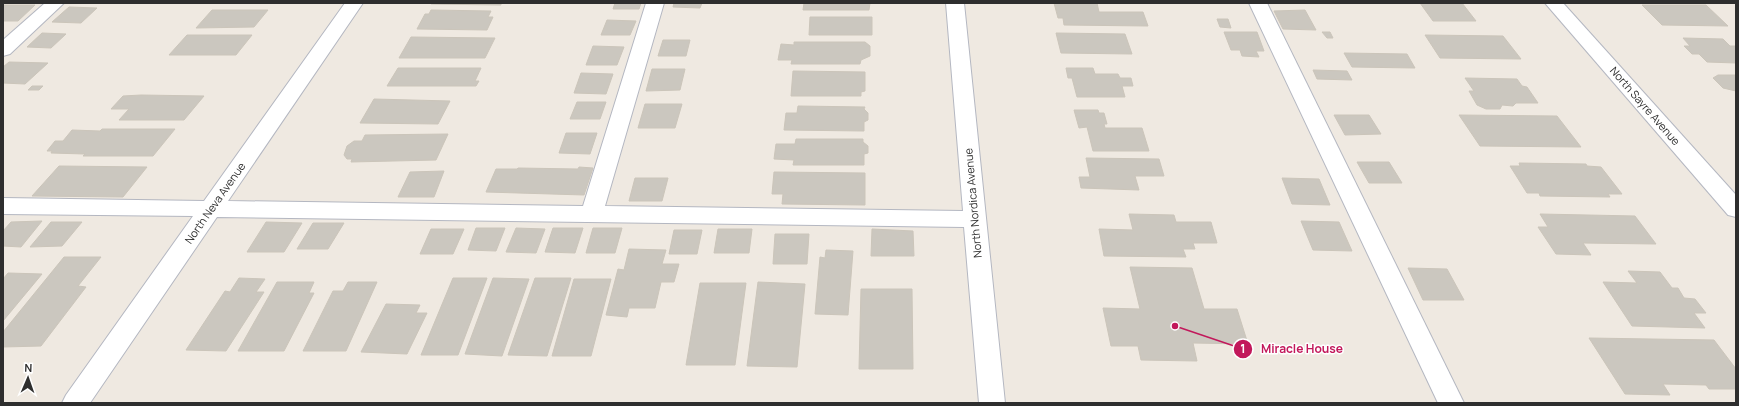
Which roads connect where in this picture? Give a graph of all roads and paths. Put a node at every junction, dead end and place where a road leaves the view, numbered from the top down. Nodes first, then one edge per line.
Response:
1 (54, 3) edge
2 (354, 3) edge
3 (655, 3) edge
4 (954, 3) edge
5 (1258, 3) edge
6 (1554, 3) edge
7 (3, 50) edge
8 (3, 206) edge
9 (211, 208) junction
10 (1736, 209) edge
11 (592, 214) junction
12 (975, 219) junction
13 (75, 403) edge
14 (992, 403) edge
15 (1451, 403) edge

1 - 7 street
2 - 9 street, North Neva Avenue
3 - 11 street
4 - 12 street, North Nordica Avenue
5 - 15 street
6 - 10 street, North Sayre Avenue
8 - 9 street
9 - 11 street
9 - 13 street, North Neva Avenue
11 - 12 street
12 - 14 street, North Nordica Avenue

